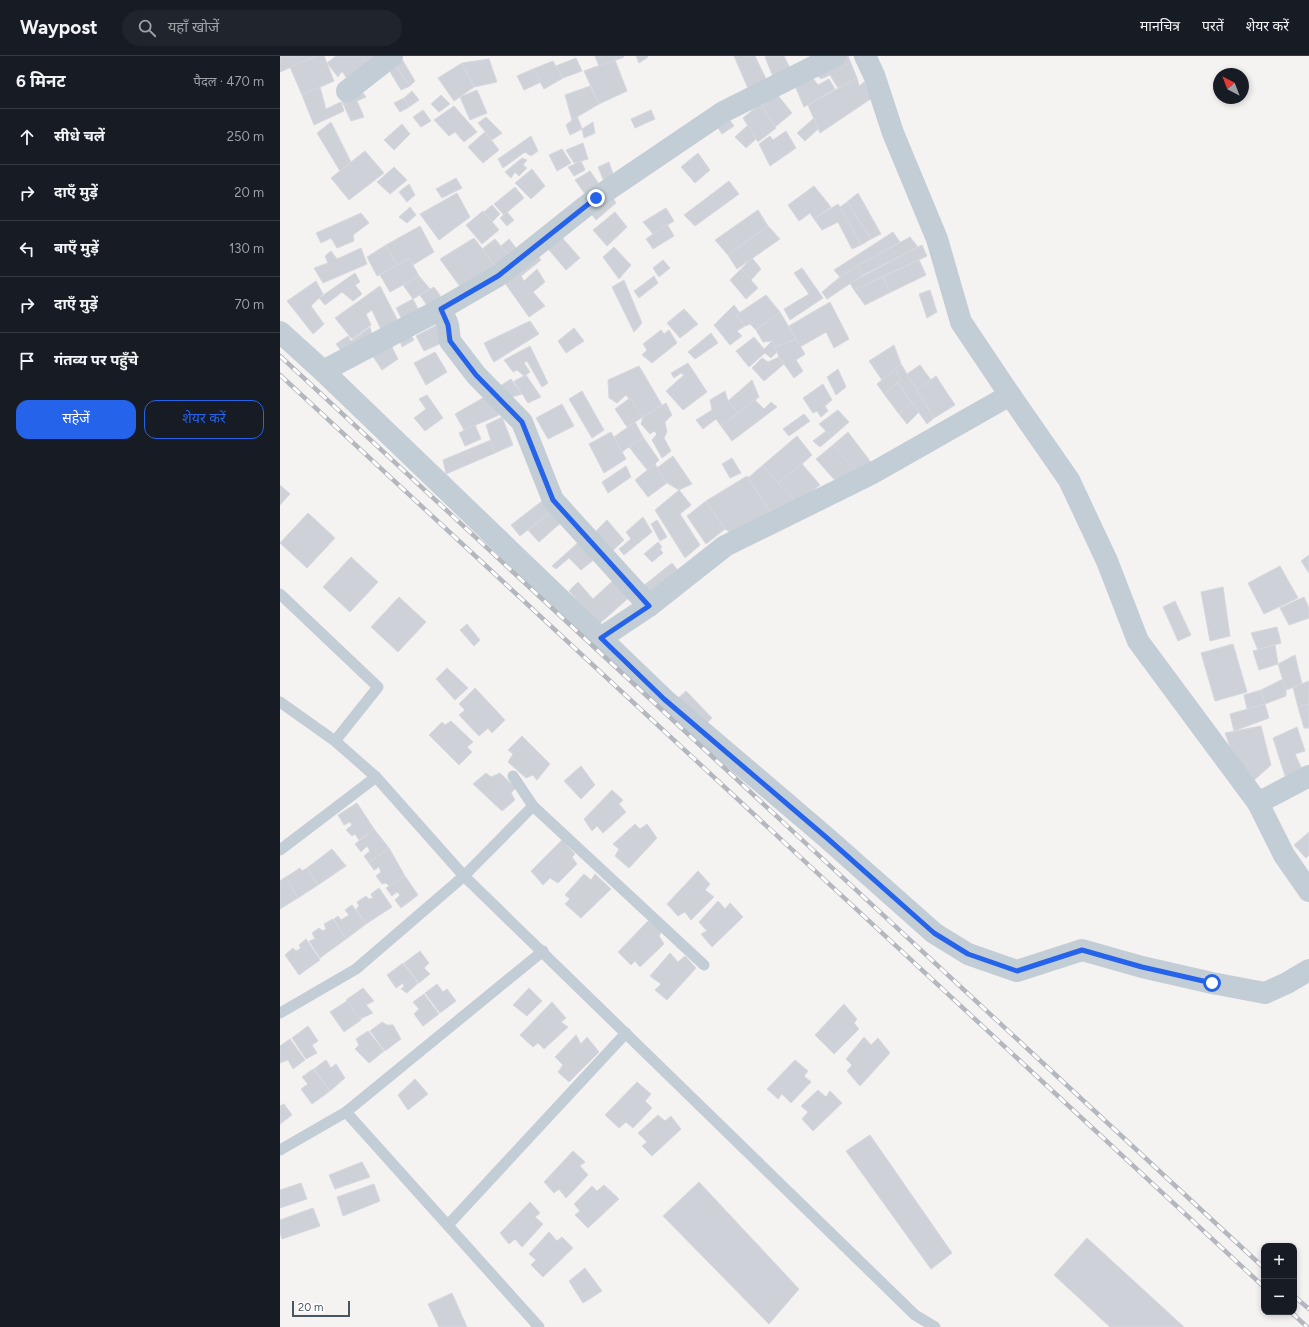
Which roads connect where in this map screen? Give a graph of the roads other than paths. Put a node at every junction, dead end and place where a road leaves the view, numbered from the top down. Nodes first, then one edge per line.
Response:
1 (392, 56) edge
2 (835, 56) edge
3 (865, 56) edge
4 (347, 91) dead end
5 (441, 309) junction
6 (280, 332) edge
7 (323, 370) junction
8 (1010, 395) junction
9 (280, 594) edge
10 (649, 606) junction
11 (601, 638) junction
12 (281, 704) edge
13 (335, 741) junction
14 (513, 776) dead end
15 (1309, 776) edge
16 (376, 777) junction
17 (1258, 803) junction
18 (533, 806) junction
19 (280, 850) edge
20 (464, 876) junction
21 (1309, 891) edge
22 (543, 951) junction
23 (704, 965) dead end
24 (1309, 970) edge
25 (280, 1013) edge
26 (626, 1033) junction
27 (346, 1112) junction
28 (280, 1150) edge
29 (448, 1225) junction
30 (539, 1327) edge
31 (935, 1327) edge

1 - 4 street
2 - 5 street
3 - 8 street
5 - 7 street
5 - 10 street
6 - 7 street
7 - 11 street
8 - 10 street
8 - 17 street
9 - 13 lane
10 - 11 street
11 - 24 street
12 - 13 lane
13 - 16 lane
14 - 18 lane
15 - 17 street
16 - 19 lane
16 - 20 lane
17 - 21 street
18 - 20 lane
18 - 23 lane
20 - 22 lane
20 - 25 lane
22 - 26 lane
22 - 27 lane
26 - 29 lane
26 - 31 lane
27 - 28 lane
27 - 29 lane
29 - 30 lane

